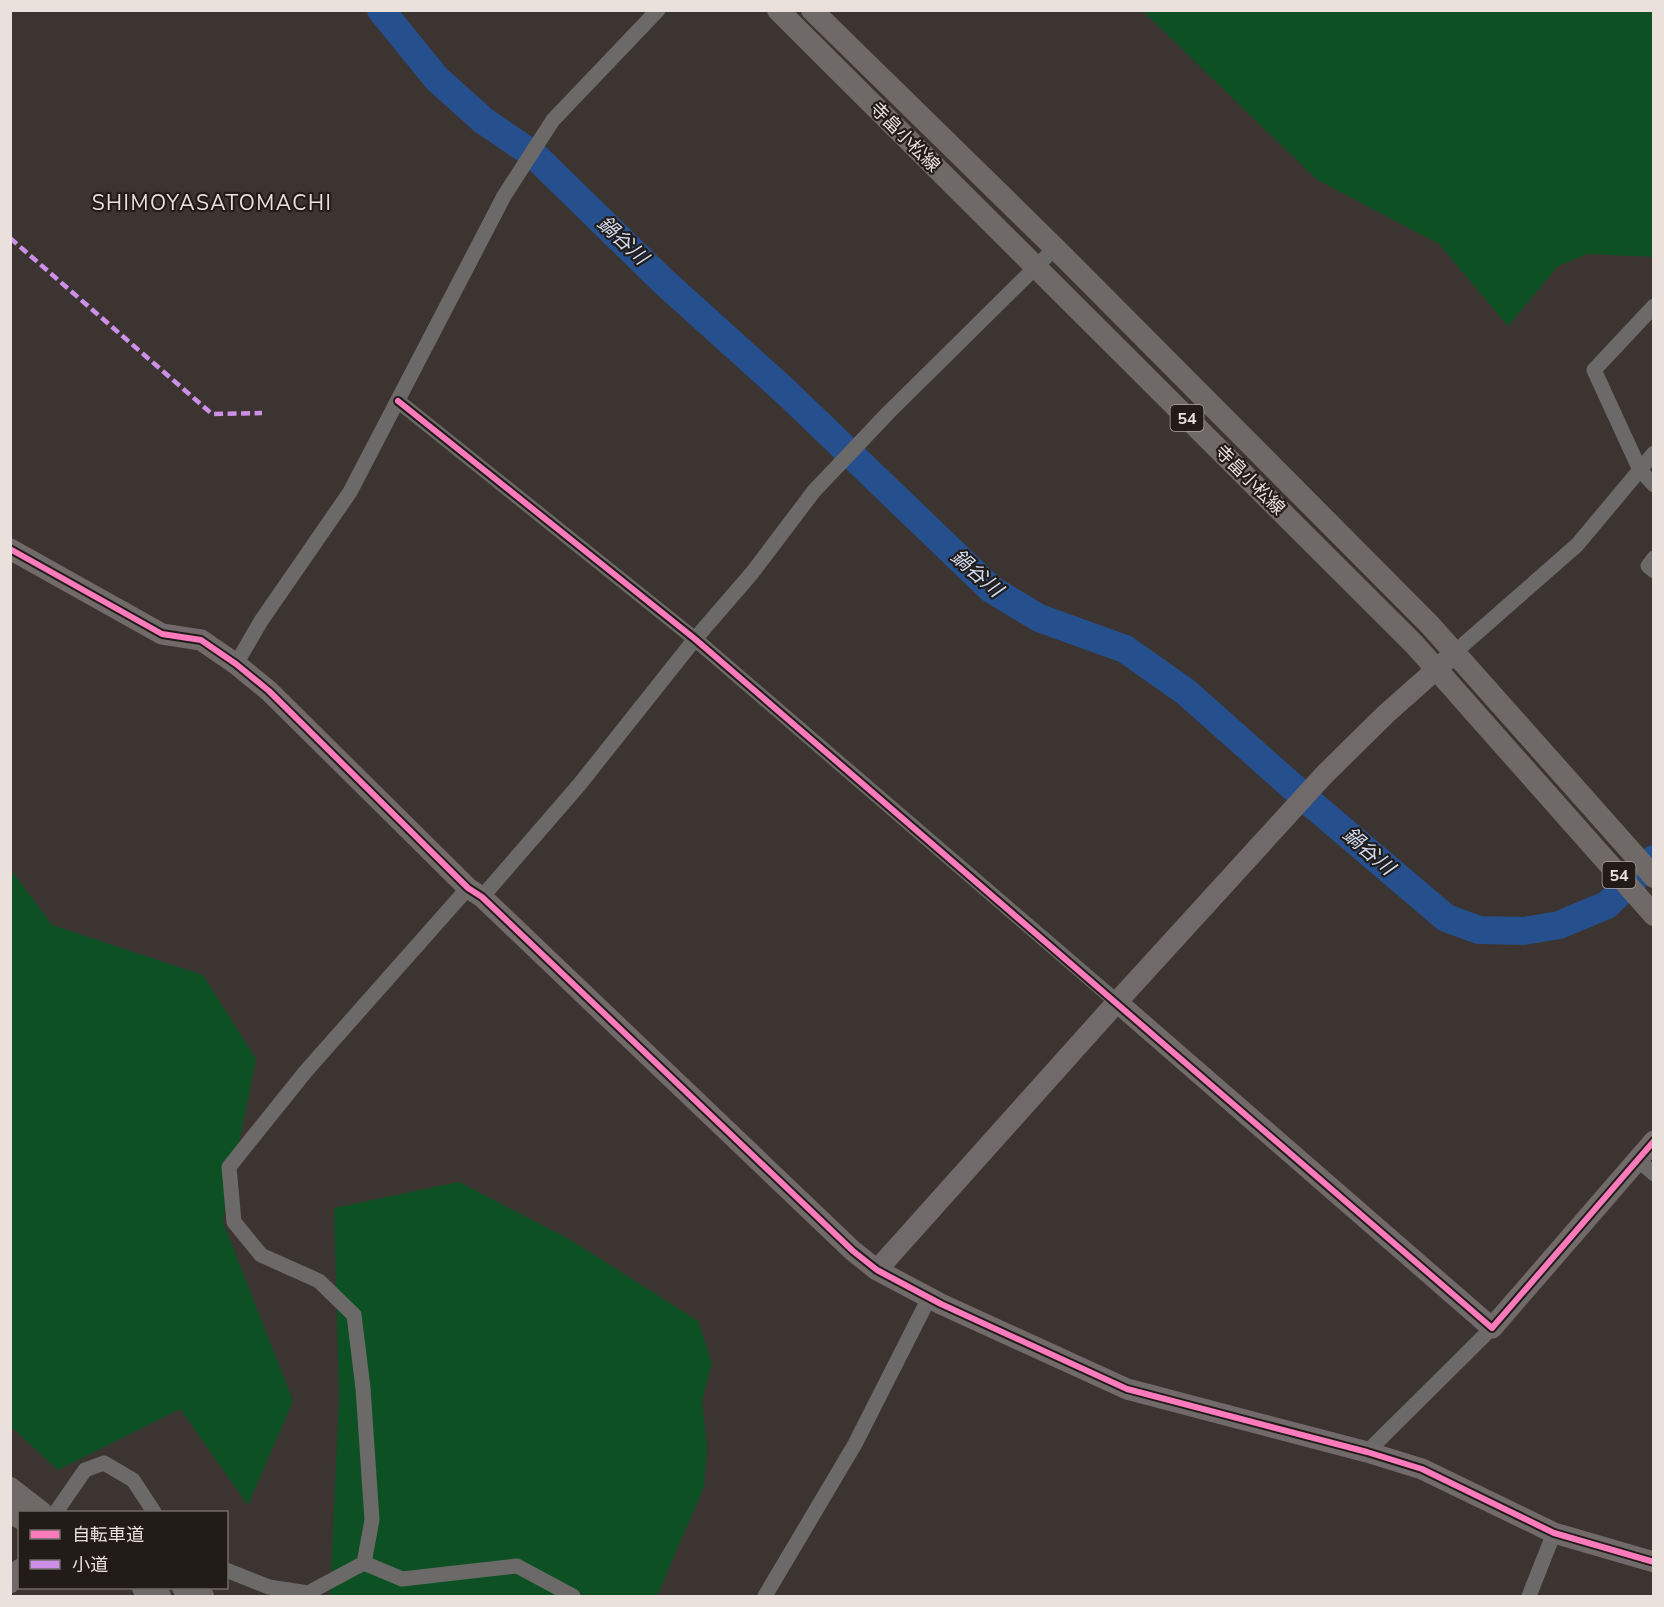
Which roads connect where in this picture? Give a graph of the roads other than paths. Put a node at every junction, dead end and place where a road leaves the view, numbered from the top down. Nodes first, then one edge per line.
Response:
1 (658, 10) edge
2 (778, 10) edge
3 (813, 10) edge
4 (1055, 248) junction
5 (1036, 267) junction
6 (1653, 306) edge
7 (398, 401) junction
8 (1653, 453) edge
9 (1640, 470) junction
10 (1653, 485) edge
11 (10, 549) edge
12 (1653, 558) edge
13 (1653, 571) edge
14 (695, 639) junction
15 (1455, 652) junction
16 (236, 664) junction
17 (1436, 670) junction
18 (1653, 877) edge
19 (475, 892) junction
20 (1653, 915) edge
21 (1117, 1002) junction
22 (1653, 1141) edge
23 (1637, 1159) junction
24 (1653, 1174) edge
25 (877, 1270) junction
26 (929, 1298) junction
27 (1492, 1328) junction
28 (1367, 1452) junction
29 (10, 1488) edge
30 (40, 1511) edge
31 (57, 1511) edge
32 (153, 1511) edge
33 (1554, 1533) junction
34 (1653, 1562) edge
35 (364, 1563) junction
36 (228, 1571) edge
37 (187, 1589) edge
38 (203, 1596) edge
39 (573, 1596) edge
40 (765, 1596) edge
41 (1529, 1596) edge

1 - 7 street
2 - 5 main road, 寺畠小松線 / 54
3 - 4 main road, 寺畠小松線 / 54
4 - 5 street
4 - 15 main road, 寺畠小松線 / 54
5 - 14 street
5 - 17 main road, 寺畠小松線 / 54
6 - 9 street
7 - 14 street
7 - 16 street
8 - 9 street
9 - 10 street
9 - 15 street
11 - 16 street
12 - 13 street
14 - 19 street
14 - 21 street
15 - 17 street
15 - 18 main road, 寺畠小松線 / 54
16 - 19 street
17 - 20 main road, 寺畠小松線 / 54
17 - 21 street
19 - 25 street
19 - 35 street
21 - 25 street
21 - 27 street
22 - 23 street
23 - 24 street
23 - 27 street
25 - 26 street
26 - 28 street
26 - 40 street
27 - 28 street
28 - 33 street
29 - 30 main road
31 - 32 street
33 - 34 street
33 - 41 street
35 - 36 street
35 - 39 street
37 - 38 main road

